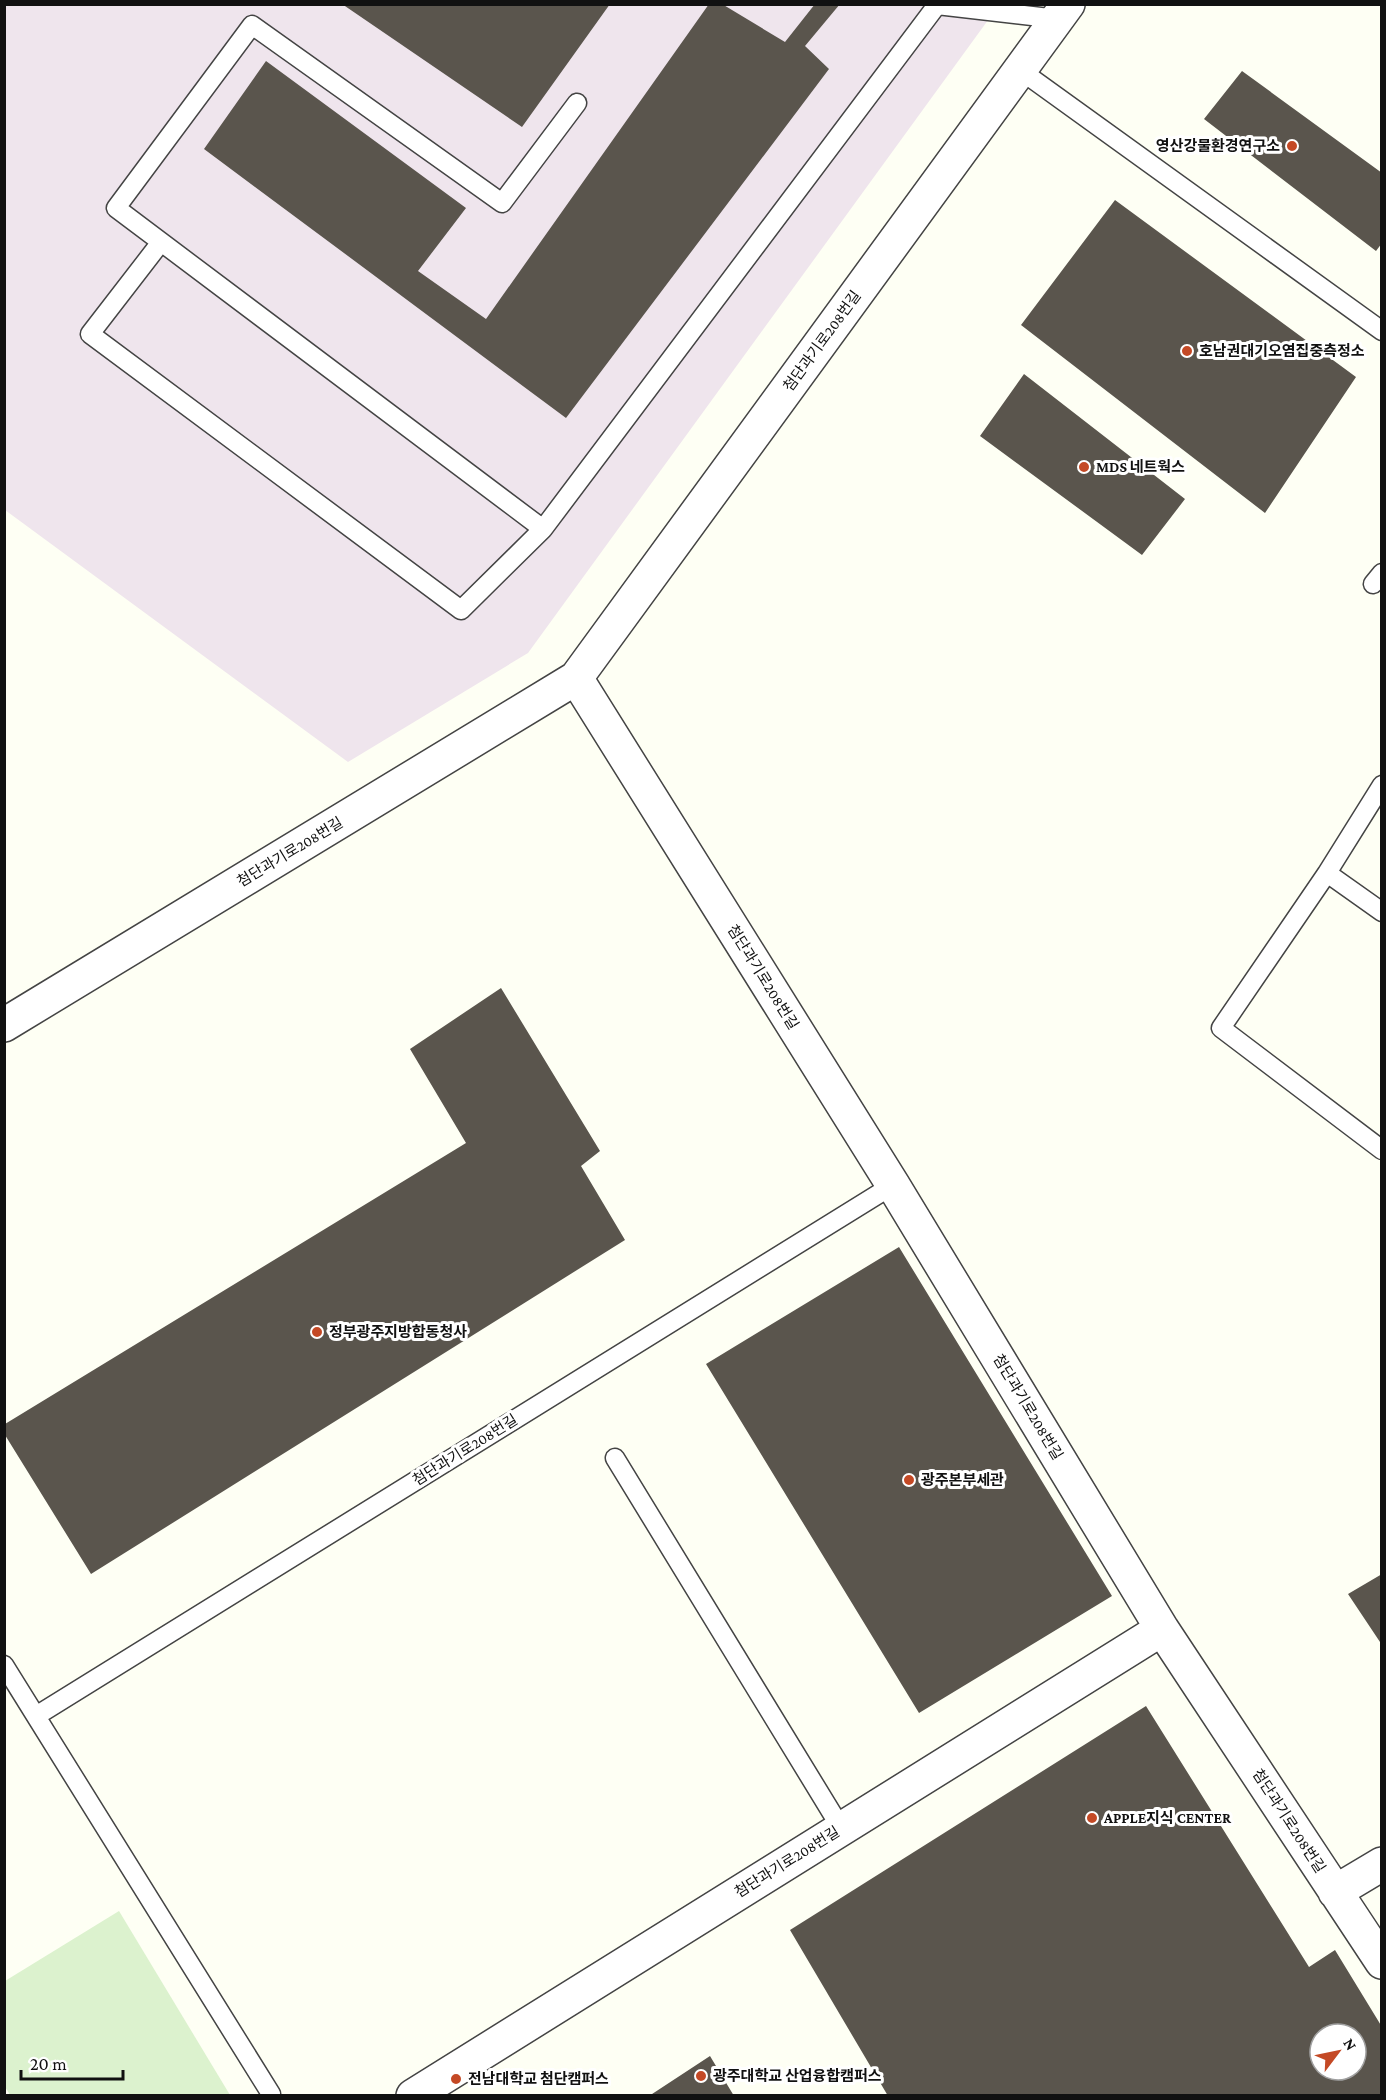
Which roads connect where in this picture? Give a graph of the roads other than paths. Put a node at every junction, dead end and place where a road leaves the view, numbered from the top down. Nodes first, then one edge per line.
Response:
1 (1063, 12) edge
2 (1020, 70) junction
3 (577, 103) dead end
4 (161, 242) junction
5 (1382, 331) edge
6 (543, 529) junction
7 (576, 678) junction
8 (1382, 785) edge
9 (1327, 873) junction
10 (1382, 912) edge
11 (4, 1025) edge
12 (1382, 1150) edge
13 (893, 1185) junction
14 (615, 1458) dead end
15 (1162, 1629) junction
16 (4, 1665) edge
17 (36, 1716) junction
18 (842, 1828) junction
19 (1382, 1864) edge
20 (1335, 1892) junction
21 (1382, 1962) edge
22 (271, 2094) edge
23 (413, 2096) edge

1 - 2 street, 첨단과기로208번길
1 - 6 lane
2 - 5 lane
2 - 7 street, 첨단과기로208번길
3 - 4 lane
4 - 6 lane
4 - 6 lane
7 - 11 street, 첨단과기로208번길
7 - 13 street, 첨단과기로208번길
8 - 9 lane
9 - 10 lane
9 - 12 lane
13 - 15 street, 첨단과기로208번길
13 - 17 lane, 첨단과기로208번길
14 - 18 lane
15 - 18 street, 첨단과기로208번길
15 - 20 street, 첨단과기로208번길
16 - 17 lane
17 - 22 lane
18 - 23 street, 첨단과기로208번길
19 - 20 street
20 - 21 street, 첨단과기로208번길

